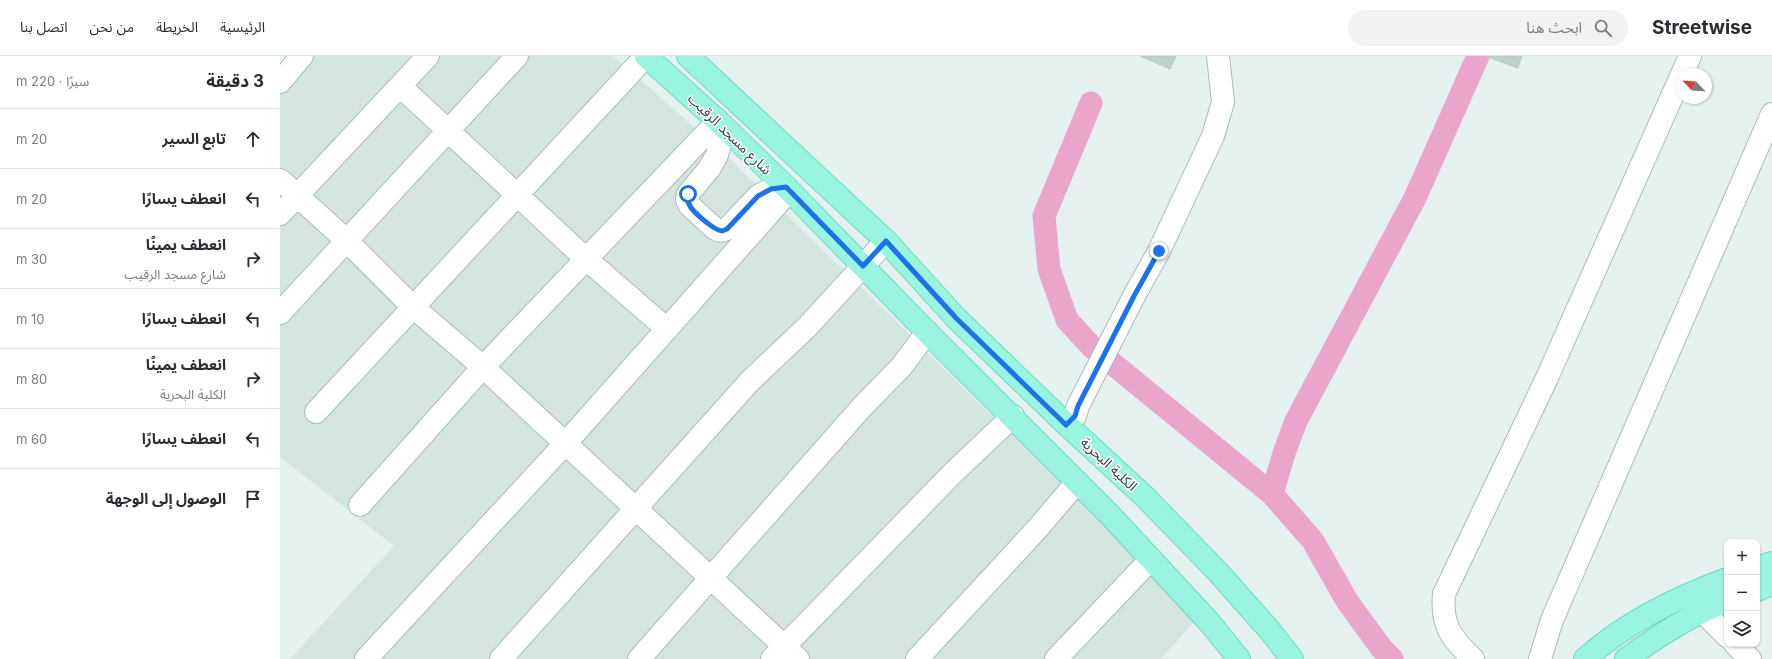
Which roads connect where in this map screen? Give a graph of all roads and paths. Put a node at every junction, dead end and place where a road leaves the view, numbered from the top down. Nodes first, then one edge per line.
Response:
1 (302, 56) edge
2 (428, 56) edge
3 (517, 56) edge
4 (646, 56) edge
5 (688, 56) edge
6 (1218, 56) edge
7 (1690, 56) edge
8 (280, 82) edge
9 (400, 86) junction
10 (1772, 114) edge
11 (719, 122) junction
12 (448, 131) junction
13 (280, 180) edge
14 (788, 189) junction
15 (297, 195) junction
16 (517, 195) junction
17 (280, 214) edge
18 (346, 240) junction
19 (886, 241) junction
20 (586, 259) junction
21 (863, 266) junction
22 (412, 306) junction
23 (280, 313) edge
24 (667, 329) junction
25 (927, 332) junction
26 (483, 367) junction
27 (316, 412) dead end
28 (1013, 416) junction
29 (1066, 425) junction
30 (566, 444) junction
31 (1077, 482) junction
32 (360, 505) dead end
33 (636, 509) junction
34 (1151, 559) junction
35 (1772, 563) edge
36 (1760, 567) edge
37 (710, 578) junction
38 (1724, 581) edge
39 (1772, 584) edge
40 (1760, 589) edge
41 (1724, 602) edge
42 (1702, 611) junction
43 (1724, 633) edge
44 (1738, 647) edge
45 (785, 655) edge
46 (366, 659) edge
47 (501, 659) edge
48 (639, 659) edge
49 (917, 659) edge
50 (1056, 659) edge
51 (1239, 659) edge
52 (1292, 659) edge
53 (1473, 659) edge
54 (1540, 659) edge
55 (1585, 659) edge
56 (1626, 659) edge
57 (1750, 659) edge

1 - 8 street
2 - 9 street
3 - 12 street
4 - 11 main road, شارع مسجد الرقيب
4 - 16 street
5 - 19 main road, شارع مسجد الرقيب
6 - 29 street
7 - 53 street
9 - 12 street
9 - 15 street
10 - 54 street
11 - 14 main road, شارع مسجد الرقيب
11 - 14 street
11 - 20 street
12 - 16 street
12 - 18 street
13 - 15 street
14 - 21 main road, شارع مسجد الرقيب
14 - 24 street
15 - 17 street
15 - 18 street
16 - 20 street
16 - 22 street
18 - 22 street
18 - 23 street
19 - 21 street
19 - 29 main road, الكلية البحرية
20 - 24 street
20 - 26 street
21 - 25 main road
21 - 33 street
22 - 26 street
22 - 27 street
24 - 30 street
25 - 28 main road
25 - 37 street
26 - 30 street
26 - 32 street
28 - 31 main road
28 - 45 street
29 - 52 main road, الكلية البحرية
30 - 33 street
30 - 46 street
31 - 34 main road
31 - 49 street
33 - 37 street
33 - 47 street
34 - 50 street
34 - 51 main road
35 - 36 main road
37 - 45 street
37 - 48 street
38 - 55 main road
39 - 40 main road
41 - 42 main road
42 - 43 street
42 - 56 main road
44 - 57 street

